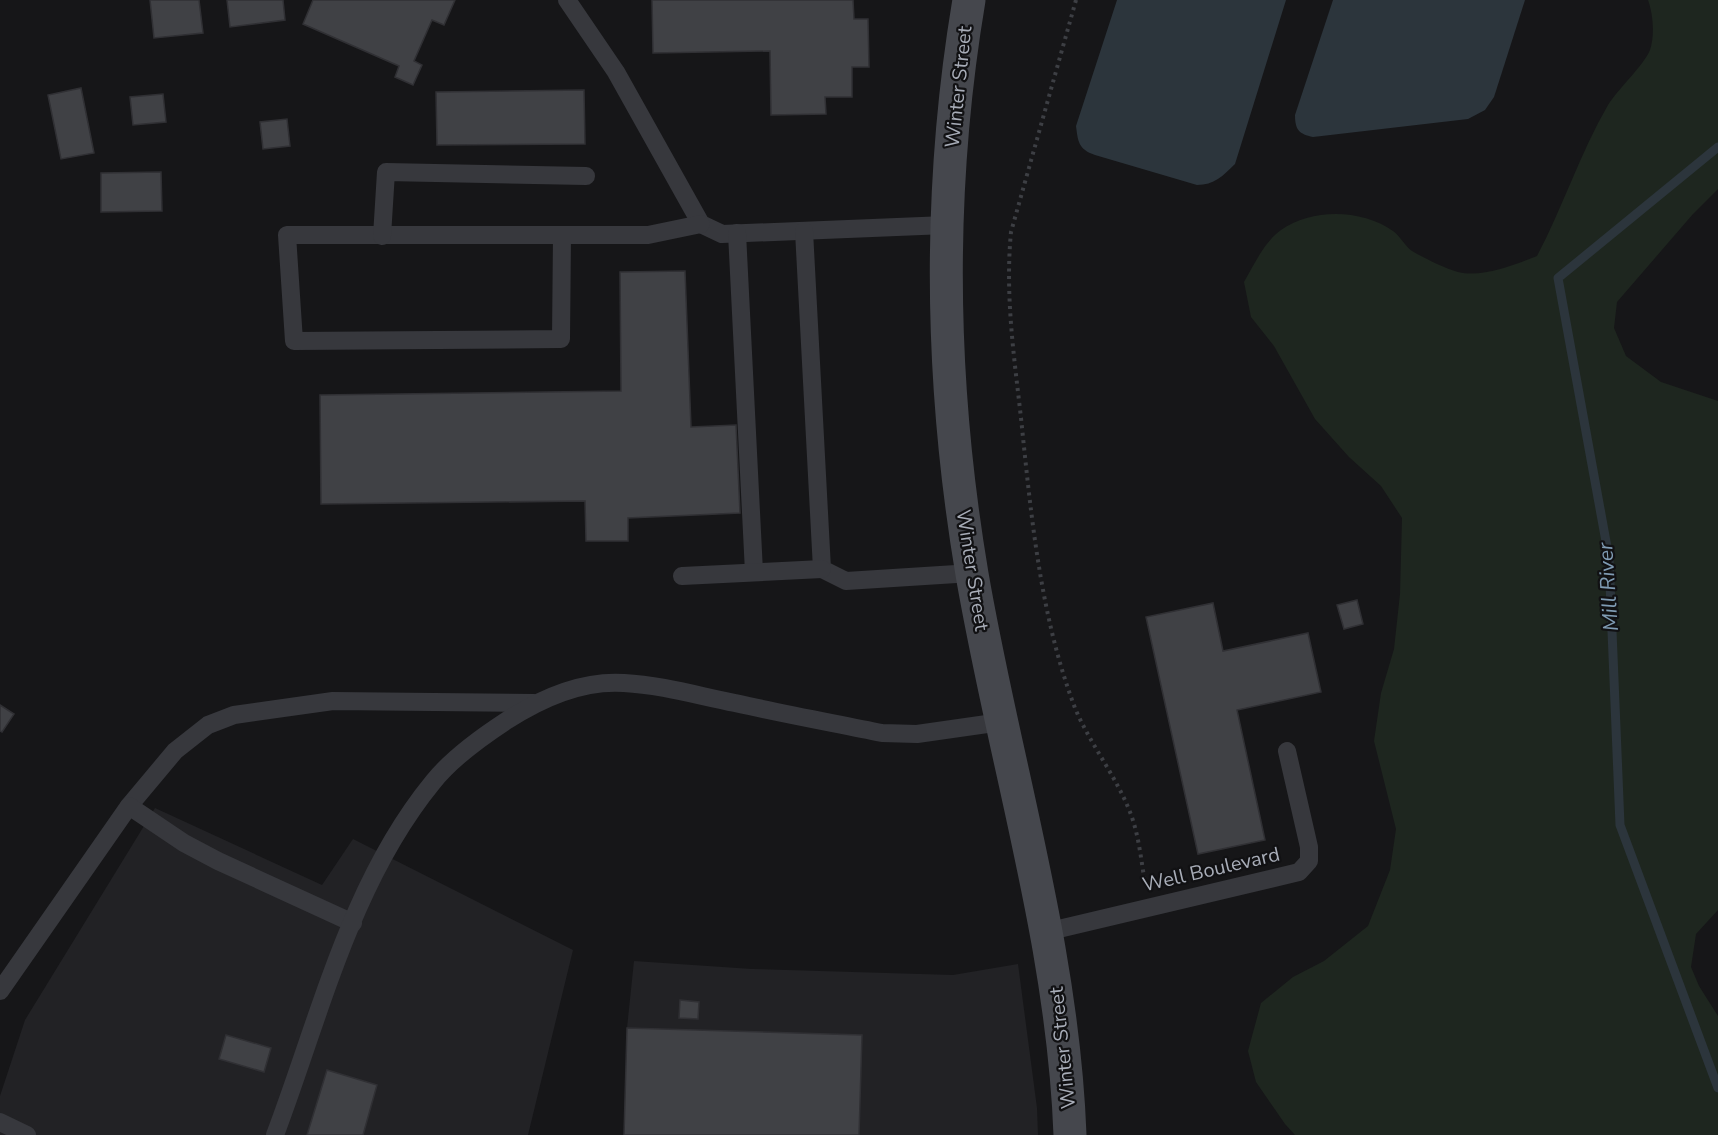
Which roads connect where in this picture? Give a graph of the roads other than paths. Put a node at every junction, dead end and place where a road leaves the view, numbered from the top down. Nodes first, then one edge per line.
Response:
1 (567, 0) edge
2 (969, 0) edge
3 (586, 176) dead end
4 (701, 224) junction
5 (946, 225) junction
6 (804, 231) junction
7 (737, 234) junction
8 (562, 235) junction
9 (382, 236) junction
10 (822, 569) junction
11 (754, 572) junction
12 (972, 573) junction
13 (682, 576) dead end
14 (534, 703) junction
15 (1001, 722) junction
16 (1287, 751) dead end
17 (129, 806) junction
18 (353, 923) junction
19 (1046, 932) junction
20 (0, 991) edge
21 (0, 1122) edge
22 (27, 1135) edge
23 (275, 1135) edge
24 (1070, 1135) edge

1 - 4 lane
2 - 5 main road, Winter Street
3 - 9 lane
4 - 7 lane
4 - 8 lane
5 - 6 lane
5 - 12 main road, Winter Street
6 - 7 lane
6 - 10 lane
7 - 11 lane
8 - 9 lane
8 - 9 lane
10 - 11 lane
10 - 12 lane
11 - 13 lane
12 - 15 main road, Winter Street
14 - 15 lane
14 - 17 lane
14 - 18 lane
15 - 19 main road, Winter Street
16 - 19 lane, Well Boulevard
17 - 18 lane
17 - 20 lane
18 - 23 lane
19 - 24 main road, Winter Street
21 - 22 lane

